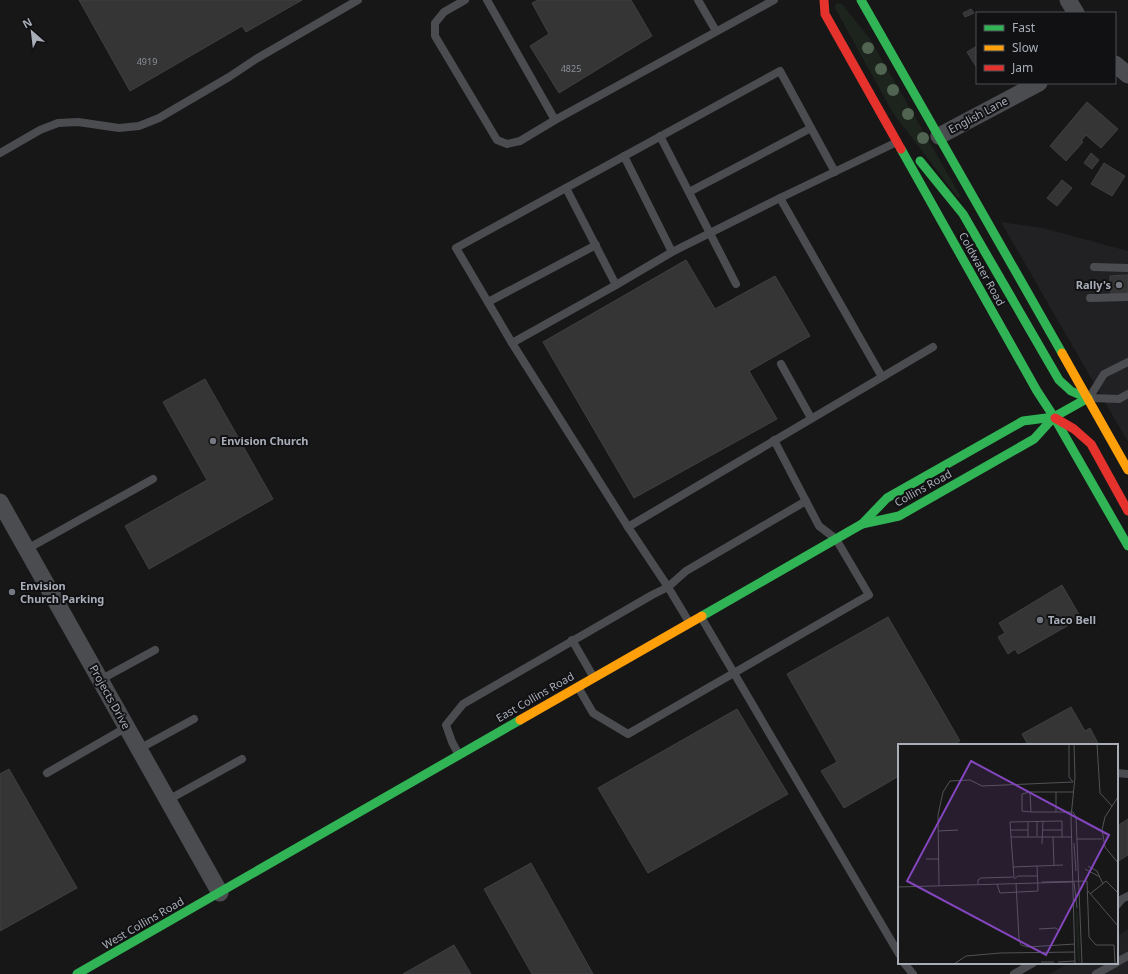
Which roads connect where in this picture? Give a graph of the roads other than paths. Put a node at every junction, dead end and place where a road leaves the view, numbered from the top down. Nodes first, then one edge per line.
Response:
1 (358, 0) edge
2 (466, 0) edge
3 (487, 0) edge
4 (698, 0) edge
5 (774, 0) edge
6 (824, 0) edge
7 (861, 0) edge
8 (1068, 0) edge
9 (1075, 12) edge
10 (716, 31) junction
11 (1116, 65) edge
12 (1128, 75) edge
13 (1037, 84) edge
14 (555, 120) junction
15 (811, 128) junction
16 (660, 136) junction
17 (939, 136) junction
18 (897, 142) junction
19 (0, 152) edge
20 (624, 156) junction
21 (835, 172) junction
22 (566, 188) junction
23 (689, 192) junction
24 (780, 198) junction
25 (711, 234) junction
26 (596, 245) junction
27 (672, 252) junction
28 (1094, 267) dead end
29 (1128, 268) edge
30 (736, 284) dead end
31 (616, 285) junction
32 (1128, 297) edge
33 (1090, 298) dead end
34 (488, 302) junction
35 (512, 343) junction
36 (934, 347) dead end
37 (1128, 362) edge
38 (781, 364) dead end
39 (882, 377) junction
40 (1128, 394) edge
41 (1088, 398) junction
42 (1054, 417) junction
43 (811, 418) junction
44 (774, 440) junction
45 (1128, 470) edge
46 (153, 479) dead end
47 (806, 501) junction
48 (0, 502) edge
49 (1128, 511) edge
50 (862, 524) junction
51 (628, 527) junction
52 (836, 539) junction
53 (1128, 546) edge
54 (27, 549) junction
55 (668, 587) junction
56 (700, 616) junction
57 (689, 623) junction
58 (572, 640) junction
59 (154, 650) dead end
60 (734, 672) junction
61 (594, 678) junction
62 (100, 680) junction
63 (577, 687) junction
64 (194, 719) dead end
65 (127, 727) junction
66 (139, 749) junction
67 (459, 755) junction
68 (242, 759) dead end
69 (1118, 772) edge
70 (47, 773) dead end
71 (1128, 774) edge
72 (168, 800) junction
73 (220, 893) junction
74 (1128, 896) edge
75 (1118, 904) edge
76 (898, 952) edge
77 (1128, 956) edge
78 (1118, 962) edge
79 (905, 964) edge
80 (1031, 964) edge
81 (1114, 964) edge
82 (77, 974) edge
83 (913, 974) edge
84 (1014, 974) edge
85 (1096, 974) edge

1 - 19 lane
2 - 14 lane
3 - 14 lane
4 - 10 lane
5 - 10 lane
6 - 18 main road, Coldwater Road
7 - 17 main road
8 - 9 street
10 - 14 lane
11 - 12 street
13 - 17 street, English Lane
15 - 16 lane
15 - 21 lane
15 - 23 lane
16 - 20 lane
16 - 23 lane
17 - 41 main road
18 - 21 lane
18 - 41 main road
18 - 42 main road, Coldwater Road
20 - 22 lane
20 - 27 lane
21 - 24 lane
22 - 26 lane
22 - 34 lane
23 - 25 lane
24 - 25 lane
24 - 39 lane
25 - 27 lane
25 - 30 lane
26 - 31 lane
26 - 34 lane
27 - 31 lane
28 - 29 lane
31 - 35 lane
32 - 33 lane
34 - 35 lane
35 - 51 lane
36 - 39 lane
37 - 41 lane
38 - 43 lane
39 - 43 lane
40 - 41 lane
41 - 42 main road, Collins Road
41 - 45 main road
42 - 49 main road
42 - 50 main road, Collins Road
42 - 50 main road, Collins Road
42 - 53 main road, Coldwater Road
43 - 44 lane
44 - 47 lane
44 - 51 lane
46 - 54 lane
47 - 52 lane
47 - 55 lane
48 - 54 street, Projects Drive
50 - 52 main road, East Collins Road
51 - 55 lane
52 - 56 main road, East Collins Road
52 - 60 lane
54 - 62 street, Projects Drive
55 - 57 lane
55 - 58 lane
56 - 57 main road, East Collins Road
56 - 60 lane
57 - 61 main road, East Collins Road
58 - 61 lane
58 - 67 lane
59 - 62 lane
60 - 63 lane
60 - 76 lane
61 - 63 main road, East Collins Road
62 - 65 street, Projects Drive
63 - 67 main road, East Collins Road
64 - 66 lane
65 - 66 street, Projects Drive
65 - 70 lane
66 - 72 street, Projects Drive
67 - 73 main road, East Collins Road
68 - 72 lane
69 - 71 lane
72 - 73 street, Projects Drive
73 - 82 main road, West Collins Road
74 - 75 lane
77 - 78 lane
79 - 83 lane
80 - 84 lane
81 - 85 lane

